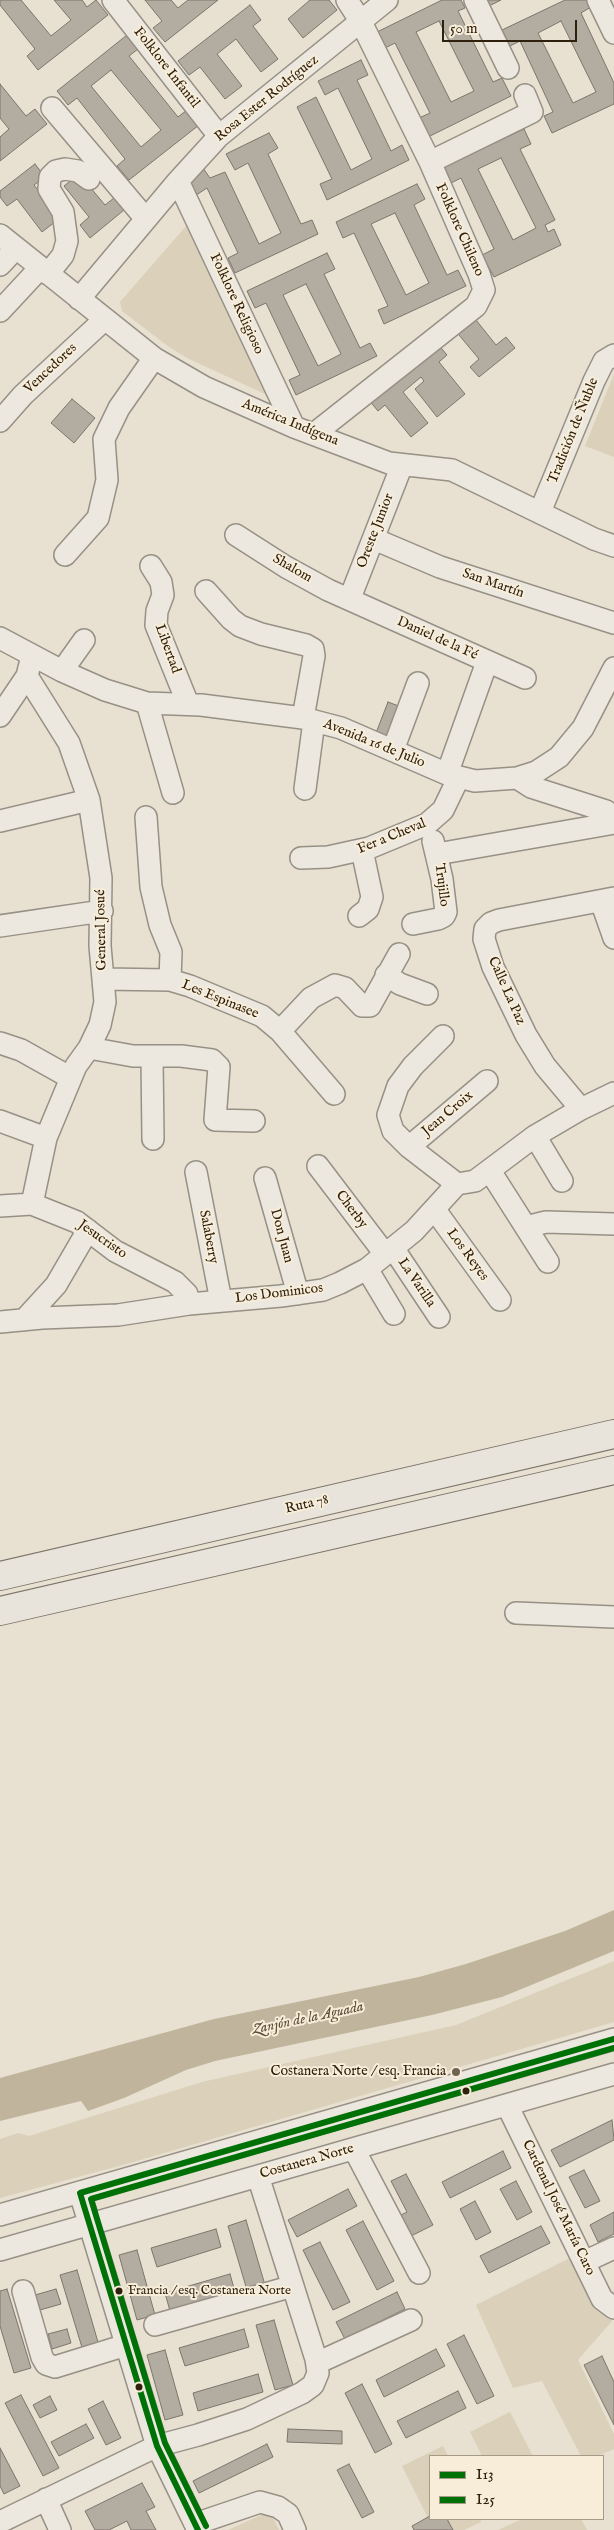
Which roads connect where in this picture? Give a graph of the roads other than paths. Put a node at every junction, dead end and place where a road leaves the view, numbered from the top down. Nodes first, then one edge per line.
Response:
1 (113, 0) edge
2 (346, 0) edge
3 (387, 0) edge
4 (474, 0) edge
5 (598, 0) edge
6 (361, 22) junction
7 (614, 33) edge
8 (508, 68) dead end
9 (525, 95) dead end
10 (52, 108) dead end
11 (220, 136) junction
12 (430, 162) junction
13 (89, 179) dead end
14 (178, 181) junction
15 (146, 219) junction
16 (8, 242) edge
17 (0, 265) edge
18 (44, 271) junction
19 (79, 298) junction
20 (0, 311) edge
21 (104, 320) junction
22 (614, 355) edge
23 (154, 358) junction
24 (0, 421) edge
25 (294, 427) junction
26 (314, 434) junction
27 (402, 464) junction
28 (540, 512) junction
29 (236, 535) dead end
30 (374, 538) junction
31 (614, 546) edge
32 (65, 555) dead end
33 (152, 566) dead end
34 (206, 591) dead end
35 (350, 598) junction
36 (614, 623) edge
37 (0, 638) edge
38 (84, 640) dead end
39 (487, 662) junction
40 (30, 666) junction
41 (614, 668) edge
42 (62, 671) junction
43 (525, 678) dead end
44 (418, 683) dead end
45 (147, 703) junction
46 (188, 704) junction
47 (0, 716) edge
48 (308, 719) junction
49 (393, 750) junction
50 (453, 776) junction
51 (517, 778) junction
52 (305, 789) dead end
53 (173, 793) dead end
54 (89, 800) junction
55 (146, 817) dead end
56 (614, 818) edge
57 (0, 821) edge
58 (614, 823) edge
59 (427, 824) junction
60 (362, 850) junction
61 (437, 854) junction
62 (301, 858) dead end
63 (608, 899) edge
64 (102, 910) junction
65 (359, 916) dead end
66 (413, 924) dead end
67 (0, 926) edge
68 (614, 938) edge
69 (399, 954) dead end
70 (386, 975) junction
71 (103, 979) junction
72 (170, 980) junction
73 (427, 994) dead end
74 (280, 1032) junction
75 (443, 1036) dead end
76 (0, 1043) edge
77 (89, 1048) junction
78 (152, 1058) junction
79 (71, 1078) junction
80 (487, 1081) dead end
81 (614, 1093) edge
82 (334, 1094) dead end
83 (581, 1109) junction
84 (254, 1121) dead end
85 (0, 1122) edge
86 (535, 1136) junction
87 (46, 1138) junction
88 (153, 1139) dead end
89 (409, 1147) junction
90 (318, 1166) dead end
91 (490, 1171) junction
92 (196, 1172) dead end
93 (265, 1178) dead end
94 (562, 1181) dead end
95 (457, 1184) junction
96 (32, 1204) junction
97 (0, 1206) edge
98 (435, 1210) junction
99 (614, 1224) edge
100 (526, 1227) junction
101 (88, 1230) junction
102 (389, 1251) junction
103 (548, 1262) dead end
104 (367, 1269) junction
105 (298, 1294) junction
106 (500, 1300) dead end
107 (220, 1301) junction
108 (190, 1304) junction
109 (394, 1314) dead end
110 (439, 1317) dead end
111 (24, 1320) junction
112 (0, 1322) edge
113 (614, 1434) edge
114 (614, 1470) edge
115 (0, 1576) edge
116 (0, 1611) edge
117 (516, 1613) dead end
118 (614, 1618) edge
119 (614, 2039) edge
120 (614, 2074) edge
121 (507, 2105) junction
122 (354, 2148) junction
123 (258, 2176) junction
124 (80, 2193) junction
125 (0, 2215) edge
126 (90, 2224) junction
127 (614, 2248) edge
128 (0, 2250) edge
129 (584, 2262) junction
130 (419, 2273) dead end
131 (293, 2286) junction
132 (23, 2291) dead end
133 (614, 2308) edge
134 (410, 2320) dead end
135 (156, 2325) dead end
136 (126, 2346) junction
137 (317, 2363) junction
138 (157, 2446) junction
139 (46, 2499) junction
140 (0, 2522) edge
141 (196, 2527) edge
142 (60, 2530) edge
143 (294, 2530) edge

1 - 11 street, Folklore Infantil
2 - 6 street, Folklore Chileno
3 - 6 street, Rosa Ester Rodríguez
4 - 8 street
5 - 7 street
6 - 11 street, Rosa Ester Rodríguez
6 - 12 street, Folklore Chileno
9 - 12 street
10 - 15 street
11 - 14 street, Rosa Ester Rodríguez
12 - 26 street, Folklore Chileno
13 - 18 street
14 - 15 street, Rosa Ester Rodríguez
14 - 25 street, Folklore Religioso
15 - 19 street, Rosa Ester Rodríguez
16 - 17 street
16 - 18 street, América Indígena
18 - 19 street, América Indígena
18 - 20 street
19 - 21 street, América Indígena
21 - 23 street, América Indígena
21 - 24 street, Vencedores
22 - 28 street, Tradición de Ñuble
23 - 25 street, América Indígena
23 - 32 street
25 - 26 street, América Indígena
26 - 27 street, América Indígena
27 - 28 street, América Indígena
27 - 30 street, Oreste Junior
28 - 31 street, América Indígena
29 - 35 street, Shalom
30 - 35 street, Oreste Junior
30 - 36 street, San Martín
33 - 46 street, Libertad
34 - 48 street
35 - 39 street, Daniel de la Fé
37 - 40 street, Avenida 16 de Julio
38 - 42 street
39 - 43 street, Daniel de la Fé
39 - 50 street, Fer a Cheval
40 - 42 street, Avenida 16 de Julio
40 - 47 street
40 - 54 street, General Josué
41 - 51 street, Avenida 16 de Julio
42 - 45 street, Avenida 16 de Julio
44 - 49 street
45 - 46 street, Avenida 16 de Julio
45 - 53 street
46 - 48 street, Avenida 16 de Julio
48 - 49 street, Avenida 16 de Julio
48 - 52 street
49 - 50 street, Avenida 16 de Julio
50 - 51 street, Avenida 16 de Julio
50 - 59 street, Fer a Cheval
51 - 56 street
54 - 57 street
54 - 64 street, General Josué
55 - 72 street
58 - 61 street
59 - 60 street, Fer a Cheval
59 - 61 street, Trujillo
60 - 62 street, Fer a Cheval
60 - 65 street
61 - 66 street, Trujillo
63 - 68 street
63 - 83 street, Calle La Paz
64 - 67 street
64 - 71 street, General Josué
69 - 70 street
70 - 73 street
70 - 74 street
71 - 72 street, Les Espinasee
71 - 77 street, General Josué
72 - 74 street, Les Espinasee
74 - 82 street, Les Espinasee
75 - 89 street
76 - 79 street
77 - 78 street
77 - 79 street, General Josué
78 - 84 street
78 - 88 street
79 - 87 street, General Josué
80 - 89 street, Jean Croix
81 - 83 street
83 - 86 street
85 - 87 street
86 - 91 street
86 - 94 street
87 - 96 street, General Josué
89 - 95 street
90 - 102 street, Cherby
91 - 95 street
91 - 100 street
92 - 107 street, Salaberry
93 - 105 street, Don Juan
95 - 98 street, Los Dominicos
96 - 97 street, Jesucristo
96 - 101 street, Jesucristo
98 - 102 street, Los Dominicos
98 - 106 street, Los Reyes
99 - 100 street
100 - 103 street
101 - 108 street, Jesucristo
101 - 111 street
102 - 104 street, Los Dominicos
102 - 110 street, La Varilla
104 - 105 street, Los Dominicos
104 - 109 street
105 - 107 street, Los Dominicos
107 - 108 street, Los Dominicos
108 - 111 street, Los Dominicos
111 - 112 street, Los Dominicos
113 - 115 highway, Ruta 78
114 - 116 highway
117 - 118 street
119 - 124 street
120 - 121 street, Costanera Norte
121 - 122 street, Costanera Norte
121 - 129 street, Cardenal José María Caro
122 - 123 street, Costanera Norte
122 - 130 street
123 - 126 street, Costanera Norte
123 - 131 street
124 - 125 street
124 - 126 street
126 - 128 street, Costanera Norte
126 - 136 street
127 - 129 street
129 - 133 street, Cardenal José María Caro
131 - 135 street
131 - 137 street
132 - 136 street
134 - 137 street
136 - 138 street
137 - 138 street
138 - 139 street
138 - 141 street
139 - 140 street
139 - 142 street
141 - 143 street

